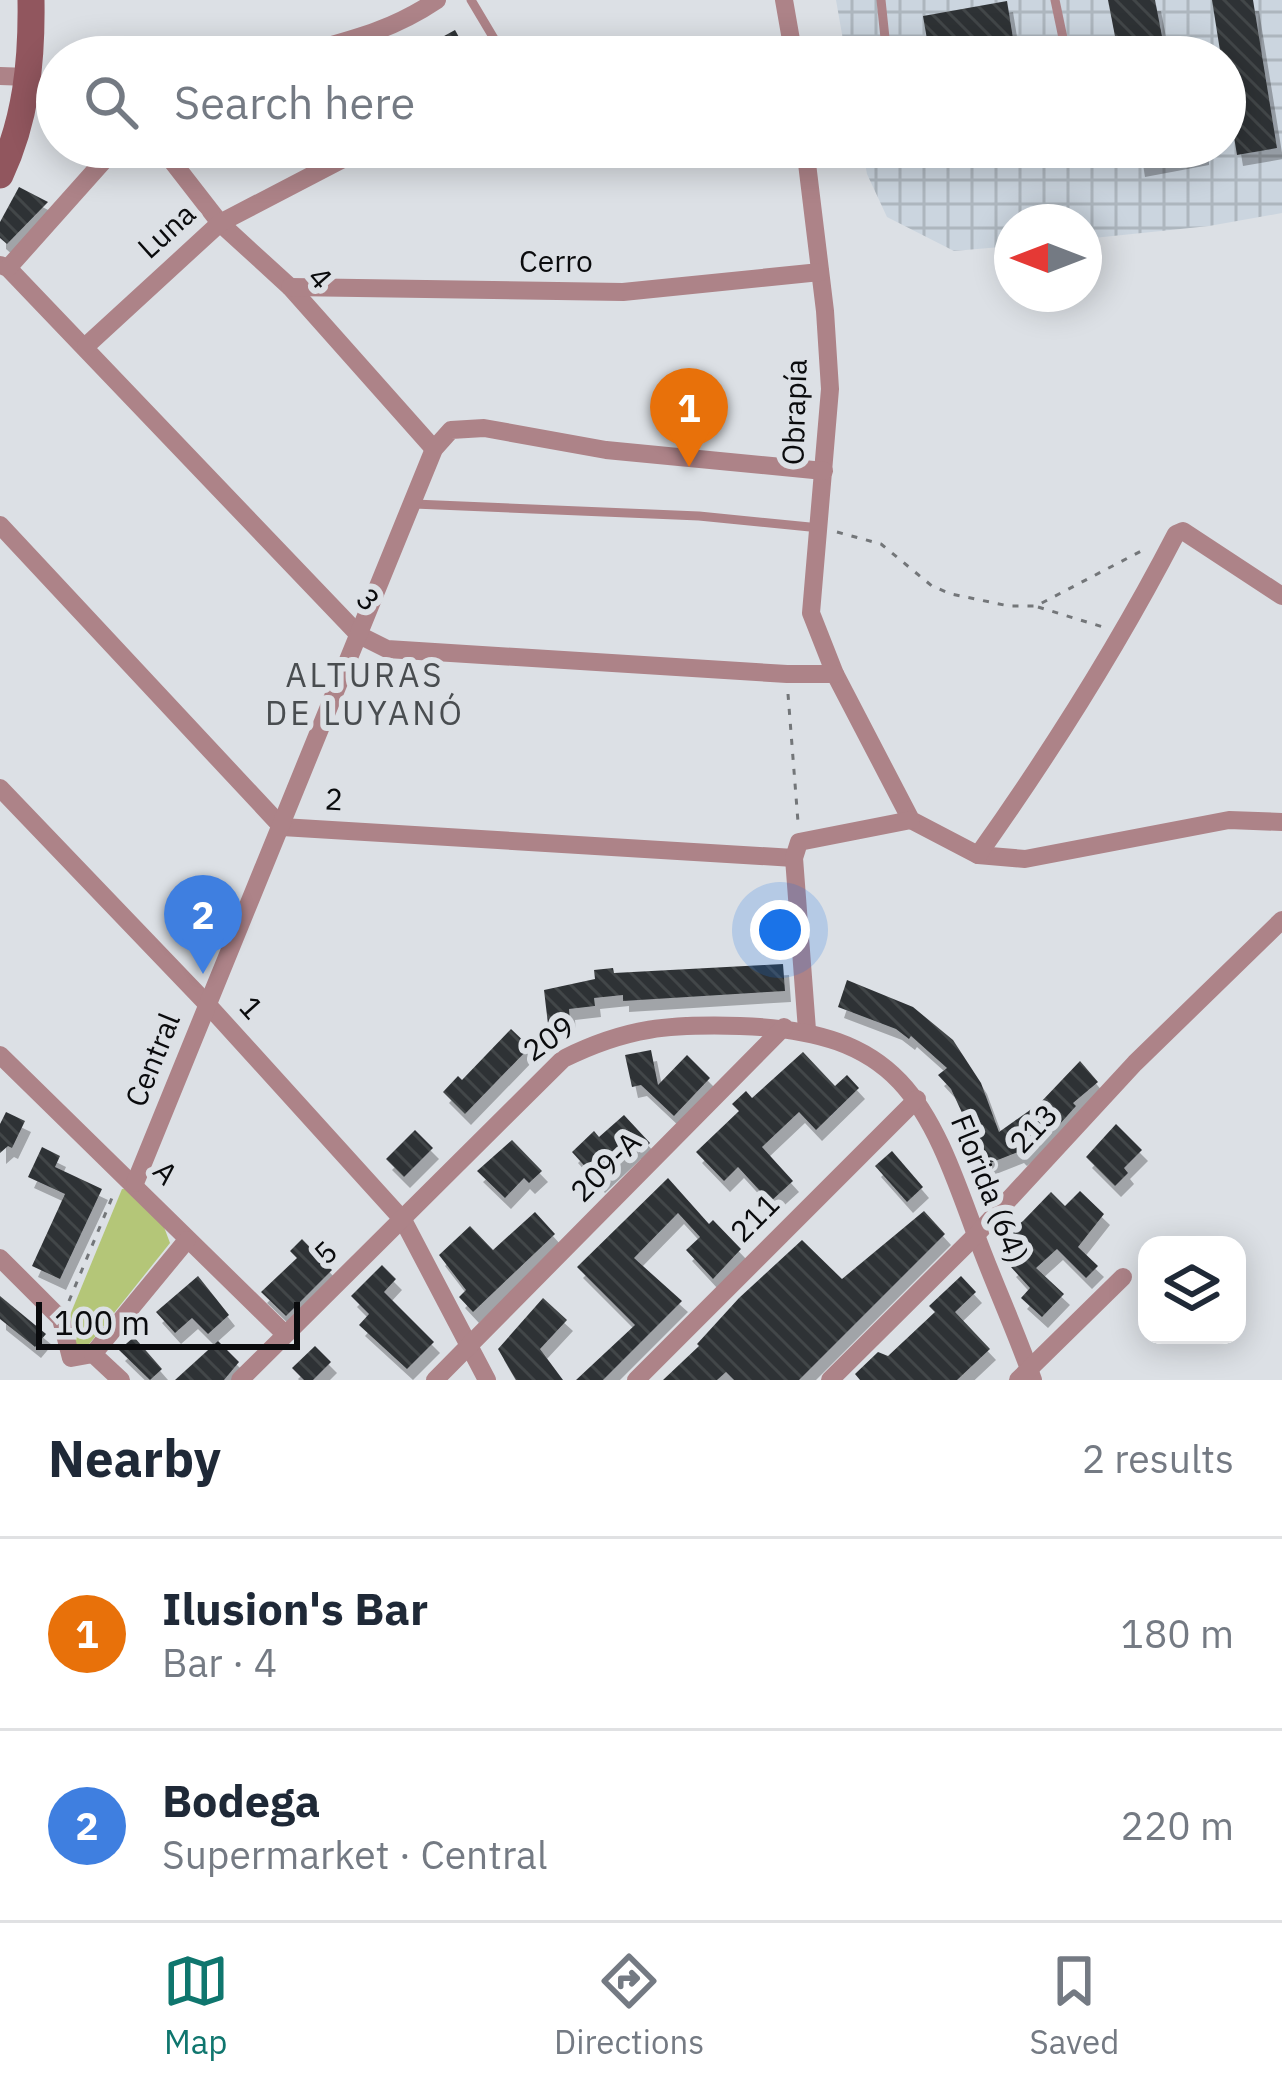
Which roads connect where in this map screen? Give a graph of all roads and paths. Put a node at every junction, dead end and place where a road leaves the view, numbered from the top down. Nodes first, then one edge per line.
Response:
1 (31, 0) edge
2 (407, 0) edge
3 (437, 0) edge
4 (471, 0) edge
5 (784, 0) edge
6 (881, 0) edge
7 (1055, 0) edge
8 (404, 22) junction
9 (371, 36) edge
10 (492, 36) edge
11 (790, 36) edge
12 (884, 36) edge
13 (1063, 36) edge
14 (0, 76) edge
15 (29, 77) junction
16 (96, 168) edge
17 (177, 168) edge
18 (325, 168) edge
19 (808, 168) edge
20 (0, 175) edge
21 (220, 223) junction
22 (4, 266) edge
23 (820, 272) junction
24 (290, 287) junction
25 (86, 346) junction
26 (434, 449) junction
27 (824, 471) junction
28 (413, 504) junction
29 (0, 525) edge
30 (820, 528) junction
31 (1176, 533) junction
32 (1282, 596) edge
33 (1036, 606) junction
34 (1124, 634) junction
35 (359, 635) junction
36 (787, 674) junction
37 (836, 674) junction
38 (0, 788) edge
39 (910, 820) junction
40 (1282, 822) edge
41 (282, 827) junction
42 (797, 850) junction
43 (978, 855) junction
44 (1282, 920) edge
45 (208, 1005) junction
46 (784, 1028) junction
47 (807, 1030) junction
48 (0, 1055) edge
49 (917, 1099) junction
50 (129, 1178) junction
51 (403, 1220) junction
52 (976, 1235) junction
53 (187, 1240) junction
54 (0, 1258) edge
55 (1123, 1277) dead end
56 (61, 1319) junction
57 (284, 1334) junction
58 (469, 1347) junction
59 (93, 1354) junction
60 (71, 1358) junction
61 (1027, 1376) edge
62 (64, 1380) edge
63 (121, 1380) edge
64 (240, 1380) edge
65 (435, 1380) edge
66 (487, 1380) edge
67 (636, 1380) edge
68 (830, 1380) edge

1 - 15 main road
2 - 8 street
3 - 8 street
4 - 10 lane
5 - 11 street
6 - 12 lane
7 - 13 lane
8 - 9 street
14 - 15 street
15 - 20 main road
16 - 22 street
17 - 21 street, 4
18 - 21 street, Luna
19 - 23 street, Obrapía
21 - 24 street, 4
21 - 25 street, Luna
22 - 25 street, 3
23 - 24 street, Cerro
23 - 27 street, Obrapía
24 - 26 street, 4
25 - 35 street, 3
26 - 27 street, Central
26 - 28 street, Central
27 - 30 street, Obrapía
28 - 30 lane
28 - 35 street, Central
29 - 41 street, 2
30 - 33 path
30 - 37 street, Obrapía
31 - 32 street
31 - 33 path
31 - 34 street
33 - 34 path
34 - 43 street
35 - 36 street, 3
35 - 41 street, Central
36 - 37 street, 3
36 - 42 path
37 - 39 street, Obrapía
38 - 45 street, 1
39 - 42 street, 2
39 - 43 street
40 - 43 street
41 - 42 street, 2
41 - 45 street, Central
42 - 47 street
44 - 52 street, 213
45 - 50 street, Central
45 - 51 street, 1
46 - 47 street, Florida (64)
46 - 51 street, 209
46 - 58 street, 209-A
47 - 49 street, Florida (64)
48 - 50 street, A
49 - 52 street, Florida (64)
49 - 67 street, 211
50 - 53 street, A
50 - 56 path
51 - 57 street, 5
51 - 58 street, 1
52 - 61 street, Florida (64)
52 - 68 street, 213
53 - 57 street, A
53 - 59 street
54 - 56 street
55 - 61 street
56 - 60 street
57 - 64 street, 5
58 - 65 street
58 - 66 street, 1
59 - 60 street
59 - 63 street
60 - 62 street

